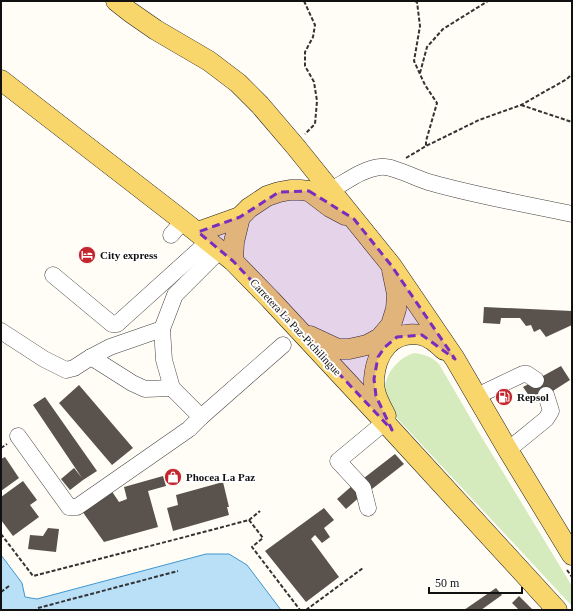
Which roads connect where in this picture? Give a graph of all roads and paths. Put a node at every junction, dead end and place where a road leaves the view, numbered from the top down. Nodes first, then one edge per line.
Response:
1 (116, 1) edge
2 (304, 1) edge
3 (415, 1) edge
4 (488, 1) edge
5 (419, 74) junction
6 (572, 74) edge
7 (1, 80) edge
8 (521, 105) junction
9 (572, 122) edge
10 (295, 146) junction
11 (426, 146) junction
12 (390, 168) junction
13 (331, 190) junction
14 (572, 214) edge
15 (240, 217) junction
16 (354, 219) junction
17 (202, 240) junction
18 (391, 265) junction
19 (53, 275) dead end
20 (162, 329) junction
21 (1, 330) edge
22 (299, 331) junction
23 (283, 345) dead end
24 (91, 357) junction
25 (455, 359) junction
26 (536, 380) dead end
27 (172, 388) junction
28 (546, 395) dead end
29 (477, 396) junction
30 (201, 417) junction
31 (389, 426) junction
32 (18, 436) dead end
33 (508, 450) junction
34 (368, 508) dead end
35 (260, 511) dead end
36 (249, 520) junction
37 (1, 534) edge
38 (572, 555) edge
39 (363, 568) dead end
40 (178, 571) dead end
41 (9, 586) dead end
42 (1, 592) edge
43 (38, 608) dead end
44 (300, 610) edge
45 (306, 610) edge
46 (557, 610) edge

1 - 10 main road
2 - 10 path
3 - 5 path
4 - 5 path
5 - 11 path
6 - 8 path
7 - 17 main road, Carretera La Paz-Pichilingue
8 - 9 path
8 - 11 path
10 - 13 main road
11 - 12 path
12 - 13 street
12 - 14 street
13 - 16 main road
15 - 16 main road
15 - 17 main road
15 - 17 main road
16 - 18 main road
17 - 19 street
17 - 20 street
17 - 22 main road, Carretera La Paz-Pichilingue
18 - 22 main road
18 - 25 main road
20 - 24 street
20 - 27 street
21 - 24 street
22 - 31 main road, Carretera La Paz-Pichilingue
23 - 30 street
24 - 27 street
25 - 29 main road
25 - 31 main road
26 - 29 street
27 - 30 street
28 - 33 street
29 - 33 main road
30 - 32 street
31 - 34 street
31 - 46 main road, Carretera La Paz-Pichilingue
33 - 38 main road
35 - 36 path
36 - 37 path
36 - 44 path
39 - 45 path
40 - 43 path
41 - 42 path

